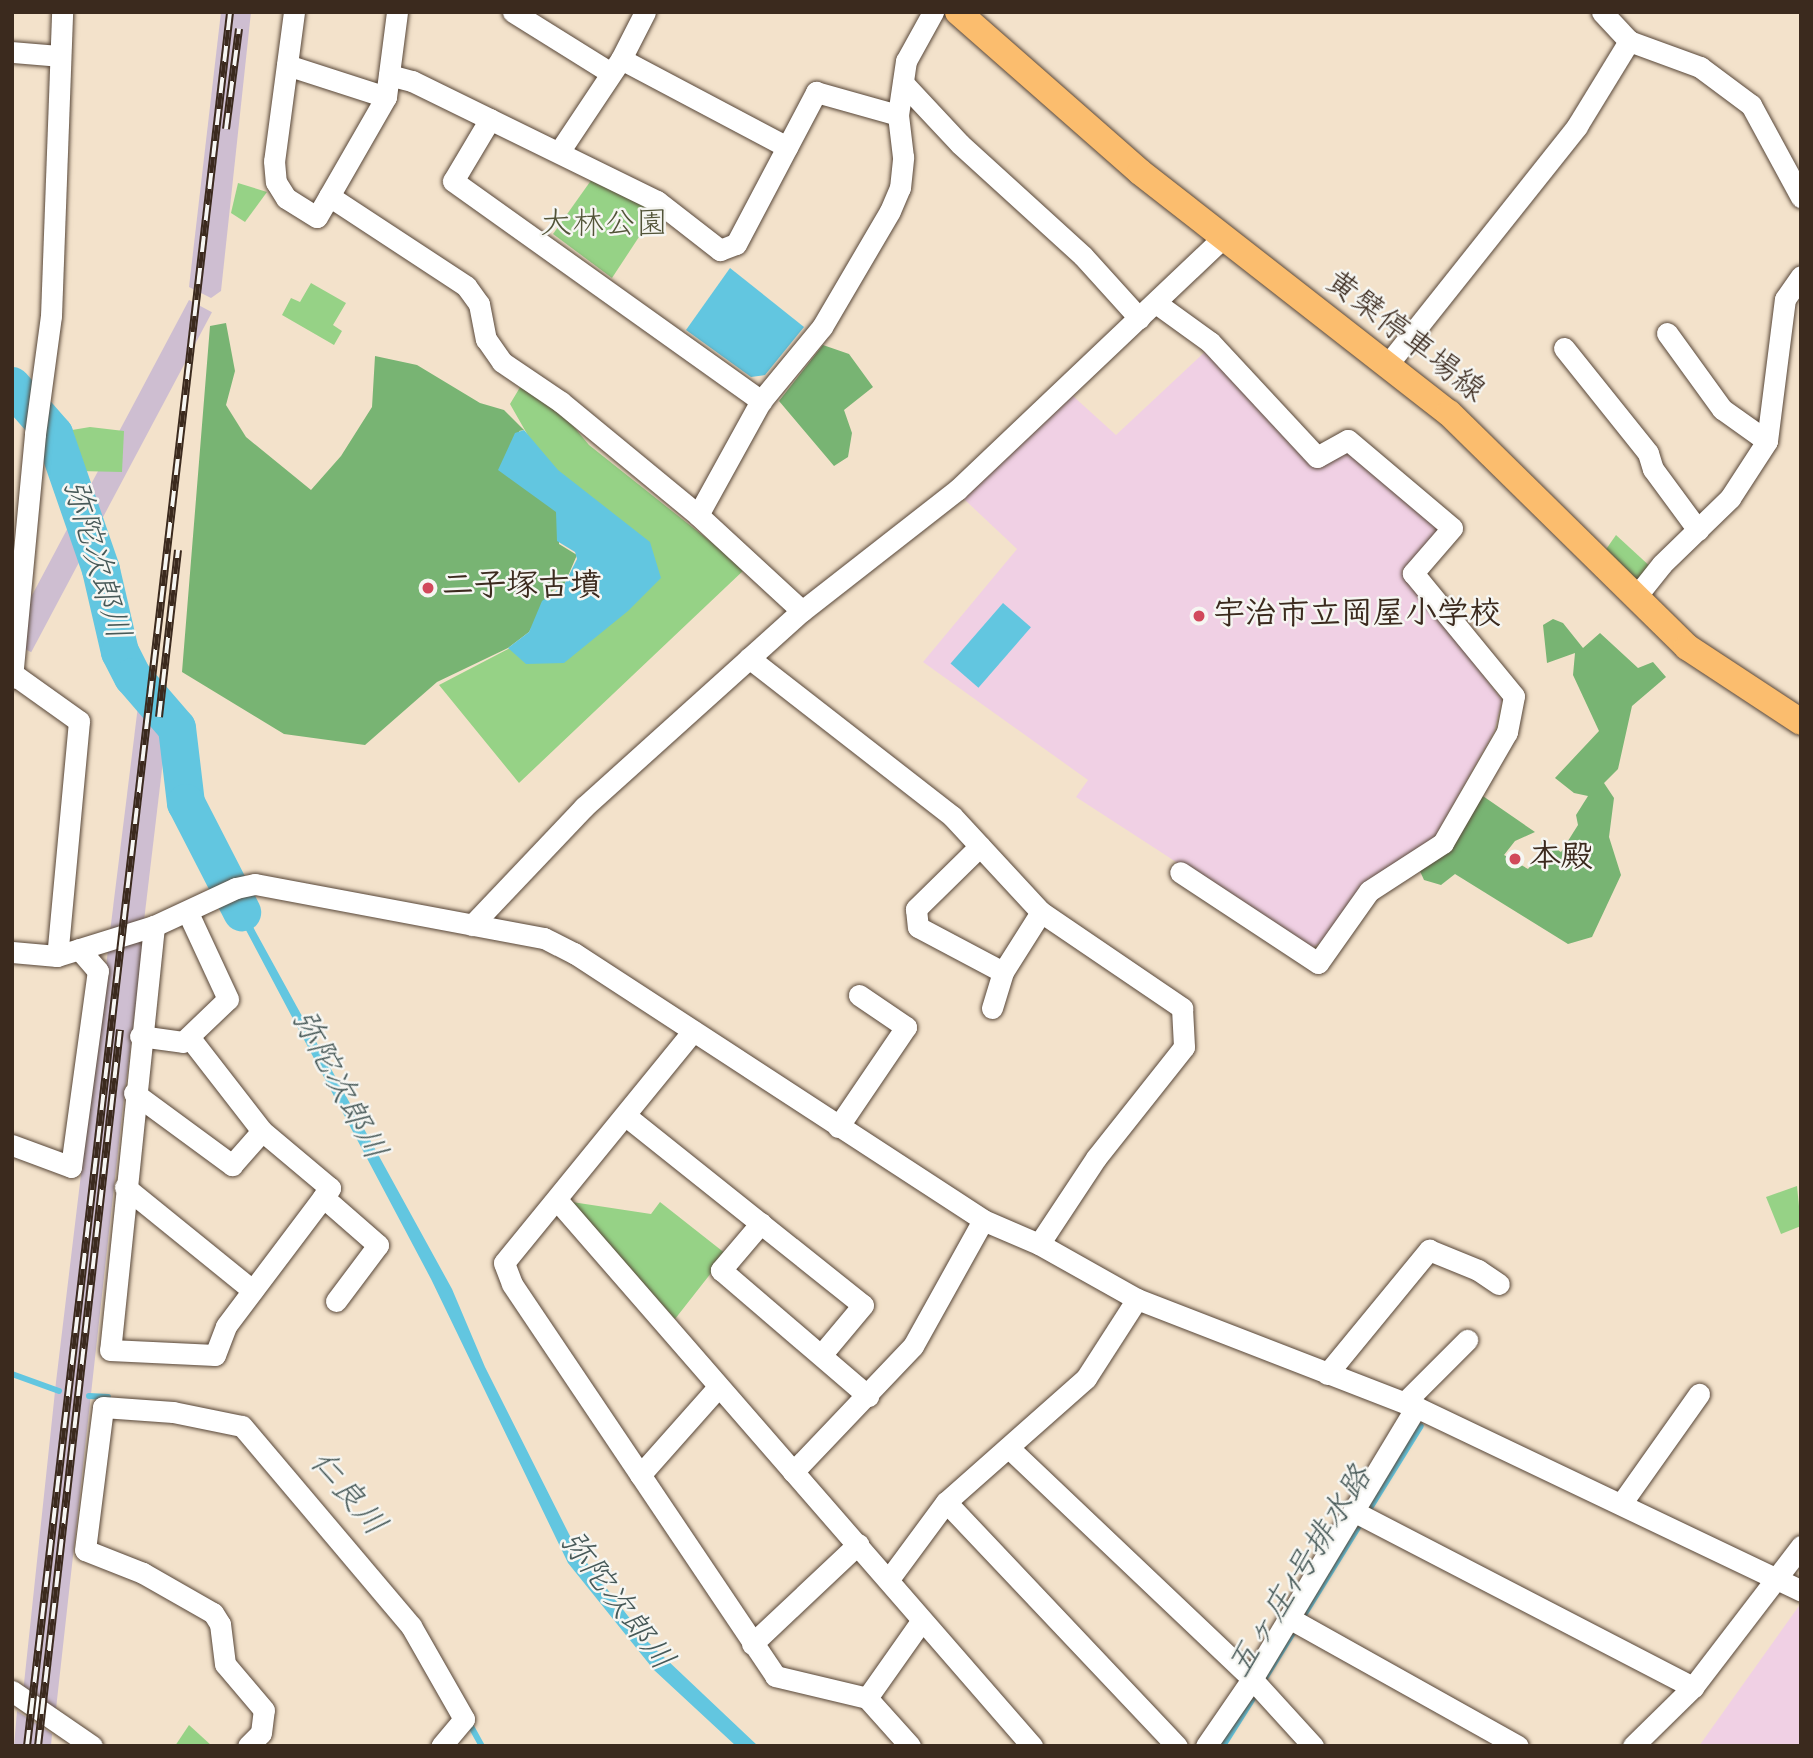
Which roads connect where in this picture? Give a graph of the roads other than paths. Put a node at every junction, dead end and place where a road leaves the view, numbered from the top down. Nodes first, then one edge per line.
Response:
1 (62, 12) edge
2 (294, 12) edge
3 (397, 12) edge
4 (513, 12) edge
5 (645, 12) edge
6 (933, 12) edge
7 (958, 12) edge
8 (1602, 12) edge
9 (1629, 41) junction
10 (12, 52) edge
11 (60, 56) junction
12 (287, 65) junction
13 (616, 66) junction
14 (389, 75) junction
15 (903, 83) junction
16 (386, 97) junction
17 (898, 115) junction
18 (491, 119) junction
19 (787, 147) junction
20 (559, 152) junction
21 (328, 196) junction
22 (1801, 197) edge
23 (1223, 238) junction
24 (1801, 276) edge
25 (1156, 303) junction
26 (1139, 318) junction
27 (1667, 333) dead end
28 (1564, 348) dead end
29 (1388, 364) junction
30 (761, 401) junction
31 (1767, 441) junction
32 (21, 487) edge
33 (698, 515) junction
34 (1698, 530) junction
35 (1635, 598) junction
36 (802, 611) junction
37 (749, 658) junction
38 (12, 676) edge
39 (1801, 722) edge
40 (980, 846) junction
41 (1180, 872) dead end
42 (1041, 912) junction
43 (188, 913) junction
44 (472, 925) junction
45 (154, 926) junction
46 (79, 949) junction
47 (12, 953) edge
48 (57, 956) junction
49 (1003, 972) junction
50 (859, 995) dead end
51 (992, 1008) dead end
52 (694, 1031) junction
53 (140, 1036) junction
54 (189, 1037) junction
55 (134, 1093) junction
56 (626, 1116) junction
57 (838, 1127) junction
58 (262, 1131) junction
59 (12, 1145) edge
60 (125, 1187) junction
61 (323, 1197) junction
62 (557, 1200) junction
63 (983, 1220) junction
64 (761, 1223) junction
65 (1039, 1244) junction
66 (1499, 1284) dead end
67 (252, 1290) junction
68 (1137, 1299) junction
69 (336, 1301) dead end
70 (1467, 1340) dead end
71 (822, 1354) junction
72 (1327, 1374) junction
73 (718, 1387) junction
74 (1699, 1394) dead end
75 (869, 1396) junction
76 (1411, 1404) junction
77 (1009, 1448) junction
78 (793, 1472) junction
79 (640, 1475) junction
80 (946, 1502) junction
81 (1621, 1504) junction
82 (1362, 1516) junction
83 (858, 1544) junction
84 (1801, 1546) edge
85 (1775, 1578) junction
86 (889, 1579) junction
87 (1801, 1591) edge
88 (922, 1620) junction
89 (1296, 1622) junction
90 (752, 1644) junction
91 (1257, 1686) junction
92 (1693, 1687) junction
93 (12, 1691) edge
94 (867, 1698) junction
95 (451, 1741) edge
96 (92, 1746) edge
97 (248, 1746) edge
98 (910, 1746) edge
99 (1032, 1746) edge
100 (1177, 1746) edge
101 (1206, 1746) edge
102 (1313, 1746) edge
103 (1518, 1746) edge
104 (1633, 1746) edge

1 - 11 street
2 - 12 street
3 - 14 street
4 - 13 street
5 - 13 street
6 - 15 street
7 - 23 main road, 黄檗停車場線
8 - 9 street
9 - 22 street
9 - 29 street
10 - 11 street
11 - 32 street
12 - 16 street
12 - 21 street
13 - 19 street
13 - 20 street
14 - 16 street
14 - 18 street
15 - 17 street
15 - 26 street
16 - 21 street
17 - 19 street
17 - 30 street
18 - 20 street
18 - 30 street
19 - 20 street
21 - 33 street
23 - 25 street
23 - 29 main road, 黄檗停車場線
24 - 31 street
25 - 26 street
25 - 41 street
26 - 36 street
27 - 31 street
28 - 34 street
29 - 35 main road, 黄檗停車場線
30 - 33 street
31 - 34 street
32 - 38 street
33 - 36 street
34 - 35 street
35 - 39 main road, 黄檗停車場線
36 - 37 street
37 - 40 street
37 - 44 street
38 - 48 street
40 - 42 street
40 - 49 street
42 - 49 street
42 - 65 street
43 - 44 street
43 - 45 street
43 - 54 street
44 - 52 street
45 - 46 street
45 - 53 street
46 - 48 street
46 - 59 street
47 - 48 street
49 - 51 street
50 - 57 street
52 - 56 street
52 - 57 street
53 - 54 street
53 - 55 street
54 - 58 street
55 - 58 street
55 - 60 street
56 - 62 street
56 - 64 street
57 - 63 street
58 - 61 street
60 - 67 street
60 - 67 street
61 - 67 street
61 - 69 street
62 - 73 street
62 - 79 street
63 - 65 street
63 - 75 street
64 - 71 street
64 - 71 street
65 - 68 street
66 - 72 street
68 - 72 street
68 - 77 street
70 - 76 street
71 - 75 street
72 - 76 street
73 - 78 street
73 - 79 street
74 - 81 street
75 - 78 street
76 - 81 street
76 - 82 street
77 - 80 street
77 - 91 street
78 - 83 street
79 - 90 street
80 - 86 street
80 - 100 street
81 - 85 street
82 - 89 street
82 - 92 street
83 - 86 street
83 - 90 street
84 - 85 street
85 - 87 street
85 - 92 street
86 - 88 street
88 - 94 street
88 - 99 street
89 - 91 street
89 - 103 street
90 - 94 street
91 - 101 street
91 - 102 street
92 - 104 street
93 - 96 street
94 - 98 street
95 - 97 street

